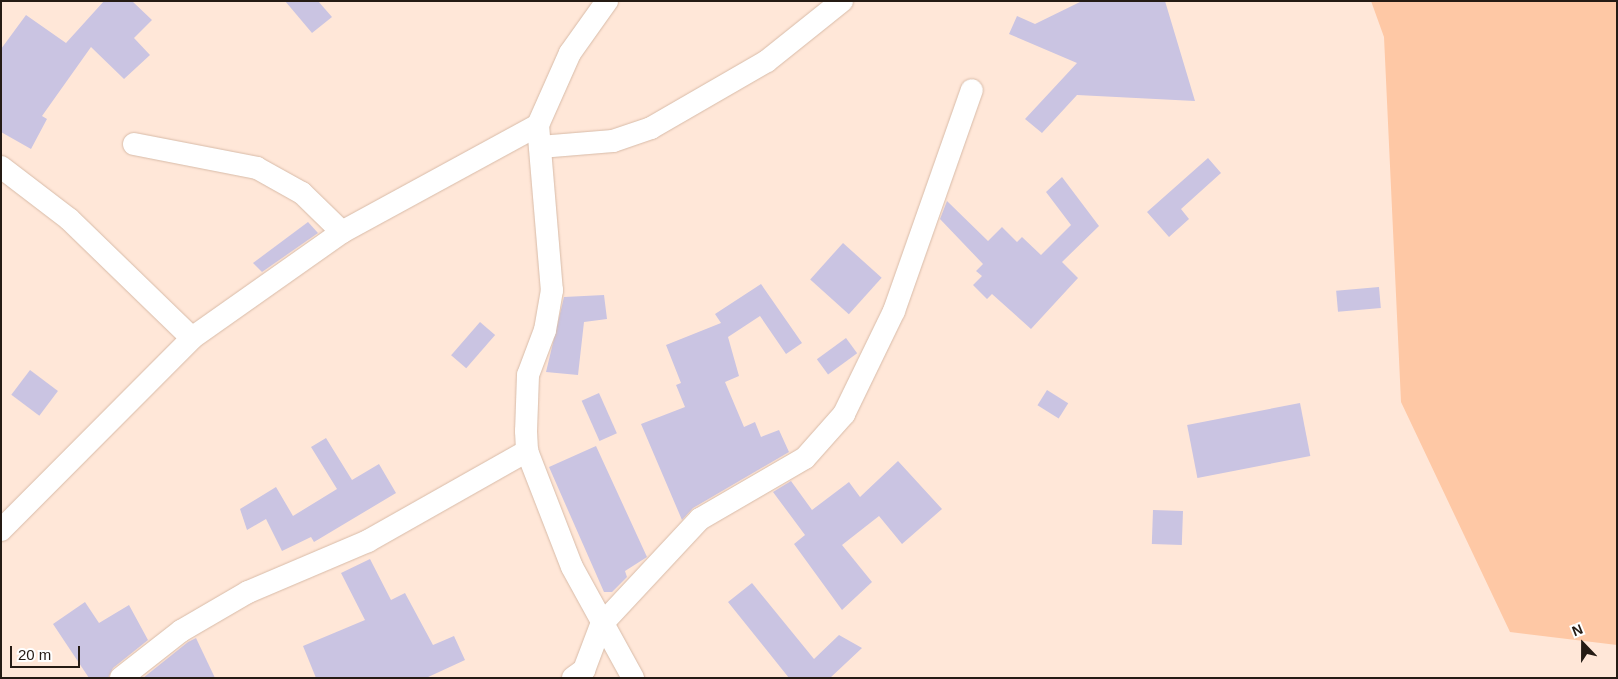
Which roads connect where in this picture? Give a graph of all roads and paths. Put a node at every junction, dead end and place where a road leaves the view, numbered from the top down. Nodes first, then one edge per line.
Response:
1 (842, 1) edge
2 (606, 2) edge
3 (972, 90) dead end
4 (539, 136) junction
5 (134, 144) dead end
6 (1, 167) edge
7 (342, 232) junction
8 (192, 338) junction
9 (526, 451) junction
10 (1, 530) edge
11 (601, 625) junction
12 (121, 678) edge
13 (573, 678) edge
14 (633, 678) edge

1 - 4 street
2 - 4 street
3 - 11 street
4 - 7 street
4 - 9 street
5 - 7 street
6 - 8 street
7 - 8 street
8 - 10 street
9 - 11 street
9 - 12 street
11 - 13 street
11 - 14 street

